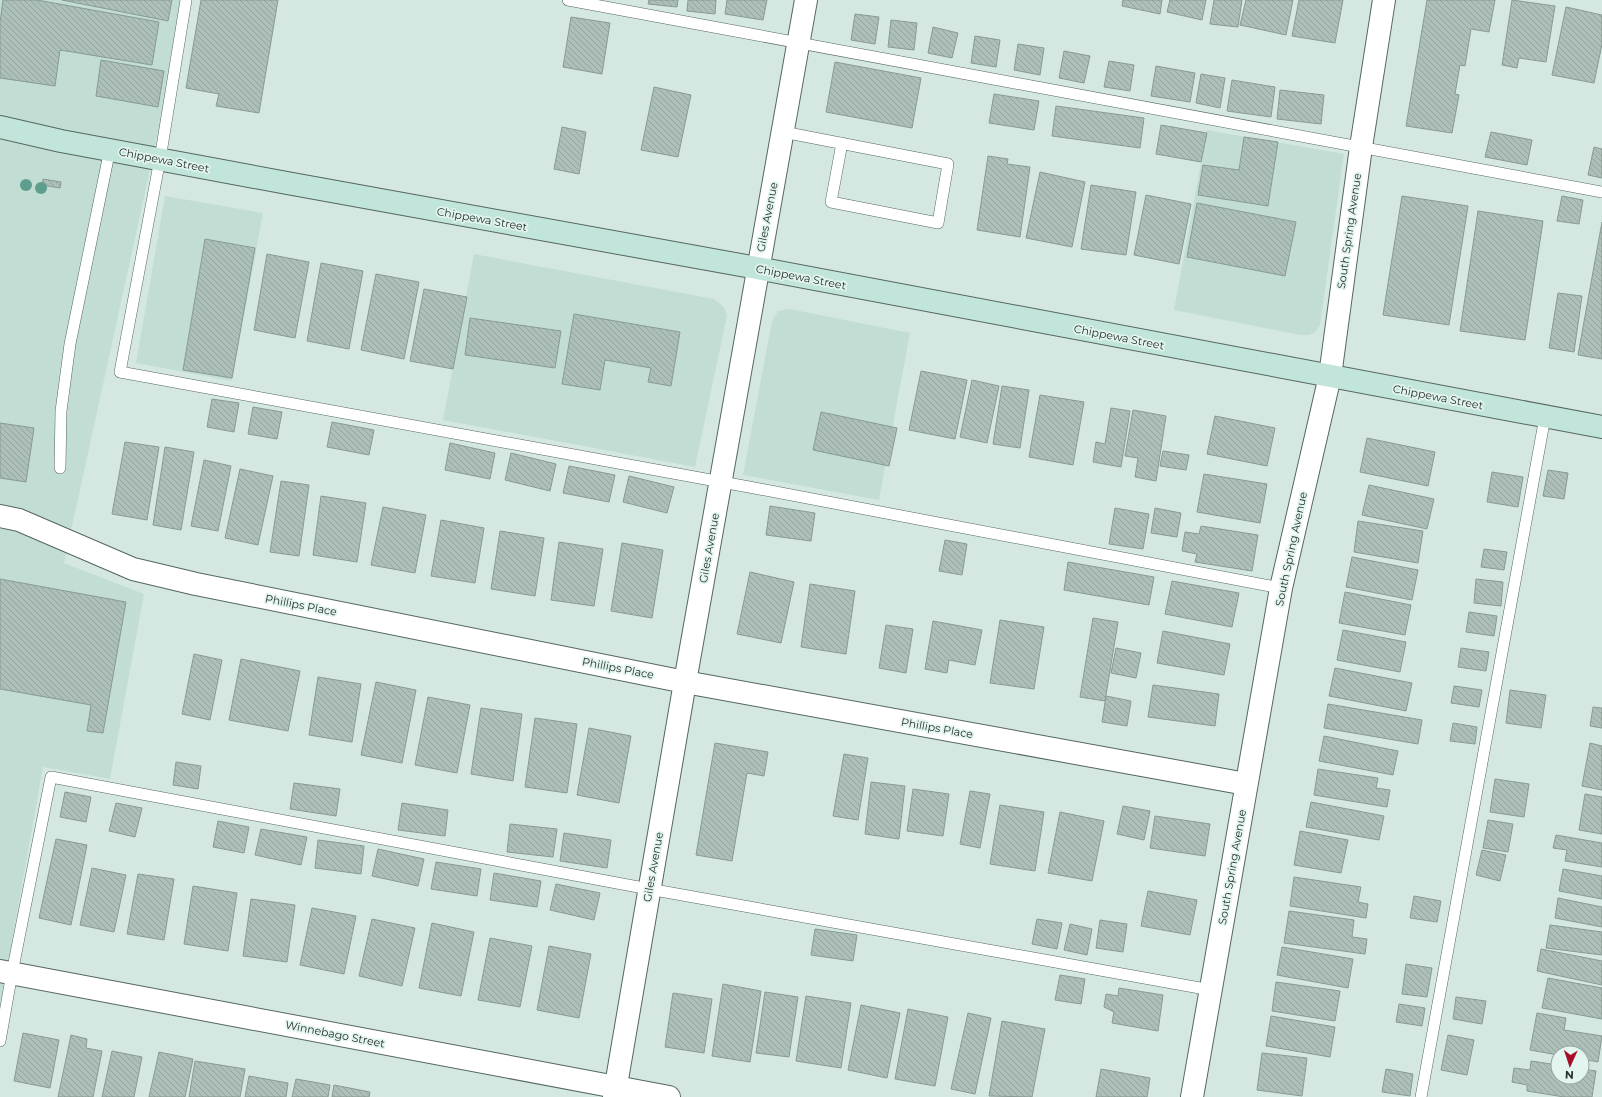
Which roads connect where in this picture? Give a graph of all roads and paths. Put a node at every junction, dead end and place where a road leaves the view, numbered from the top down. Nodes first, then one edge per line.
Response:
1 (186, 0) edge
2 (568, 0) edge
3 (806, 0) edge
4 (1384, 0) edge
5 (798, 44) junction
6 (2, 129) edge
7 (783, 132) junction
8 (842, 143) junction
9 (1361, 147) junction
10 (110, 149) junction
11 (160, 159) junction
12 (1602, 192) edge
13 (757, 268) junction
14 (1330, 376) junction
15 (1545, 417) junction
16 (1602, 427) edge
17 (60, 468) dead end
18 (721, 482) junction
19 (0, 516) edge
20 (1281, 588) junction
21 (685, 682) junction
22 (1246, 784) junction
23 (649, 889) junction
24 (6, 972) edge
25 (1211, 990) junction
26 (0, 1041) edge
27 (615, 1092) edge
28 (669, 1097) edge
29 (1192, 1097) edge
30 (1421, 1097) edge

1 - 11 lane
2 - 5 lane
3 - 5 street, Giles Avenue
4 - 9 street, South Spring Avenue
5 - 7 street, Giles Avenue
5 - 9 lane
6 - 10 main road, Chippewa Street
7 - 8 lane
7 - 13 street, Giles Avenue
8 - 8 lane
9 - 12 lane
9 - 14 street, South Spring Avenue
10 - 11 main road, Chippewa Street
10 - 17 lane
11 - 13 main road, Chippewa Street
11 - 18 lane
13 - 14 main road, Chippewa Street
13 - 18 street, Giles Avenue
14 - 15 main road, Chippewa Street
14 - 20 street, South Spring Avenue
15 - 16 main road, Chippewa Street
15 - 30 lane
18 - 20 lane
18 - 21 street, Giles Avenue
19 - 21 street, Phillips Place
20 - 22 street, South Spring Avenue
21 - 22 street, Phillips Place
21 - 23 street, Giles Avenue
22 - 25 street, South Spring Avenue
23 - 24 lane
23 - 25 lane
23 - 27 street, Giles Avenue
24 - 26 lane
24 - 27 street, Winnebago Street
25 - 29 street, South Spring Avenue
27 - 28 street, Winnebago Street

